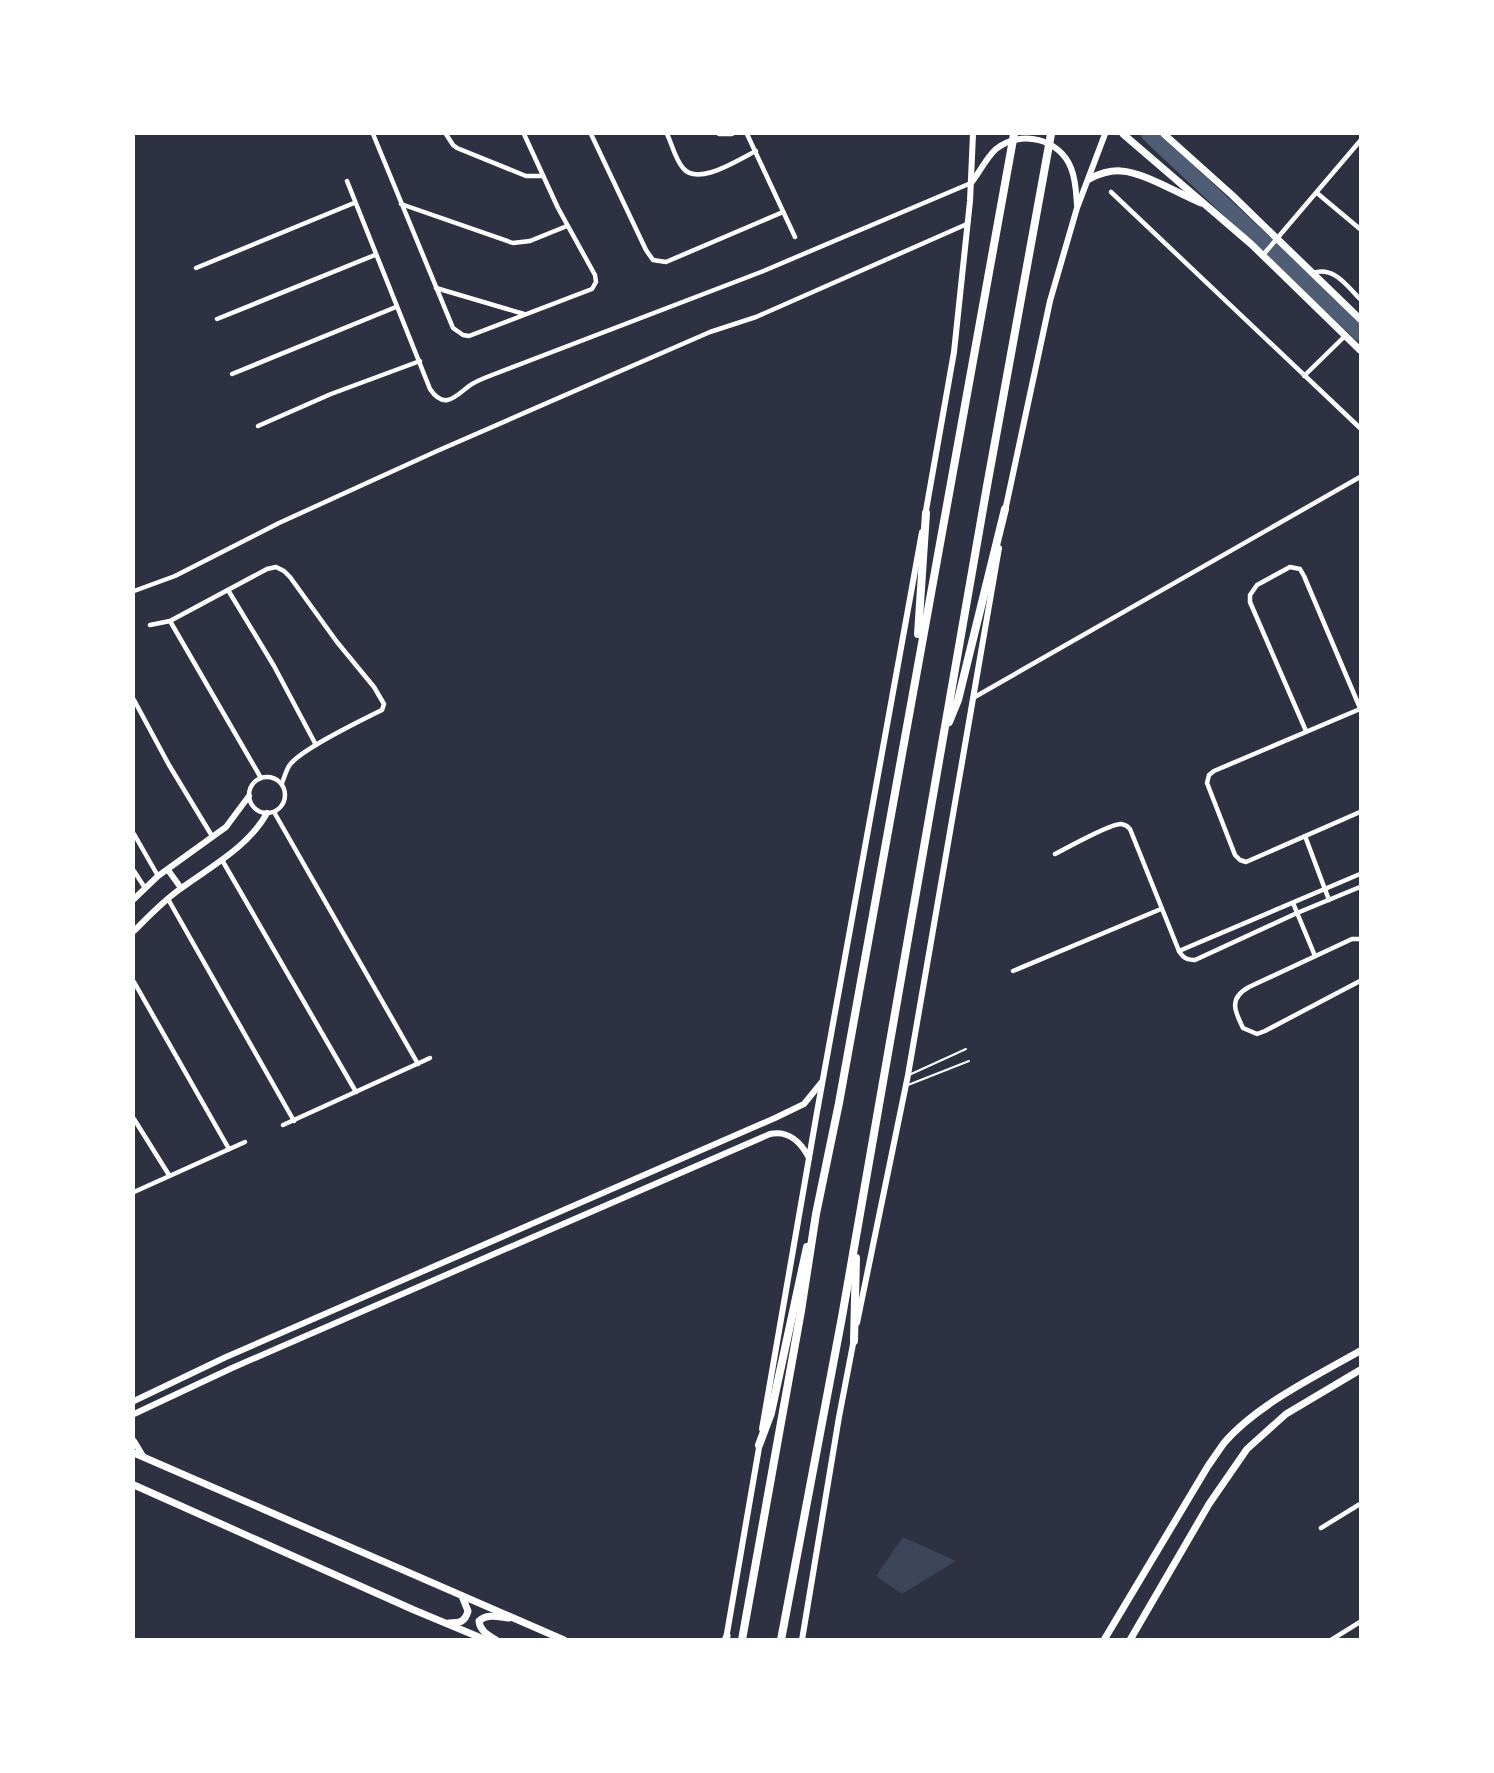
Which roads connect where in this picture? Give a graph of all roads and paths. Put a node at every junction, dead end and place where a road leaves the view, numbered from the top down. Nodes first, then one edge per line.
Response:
1 (373, 134) edge
2 (446, 134) edge
3 (524, 134) edge
4 (591, 134) edge
5 (667, 134) edge
6 (719, 134) edge
7 (732, 134) edge
8 (747, 134) edge
9 (973, 134) edge
10 (1014, 134) edge
11 (1051, 134) edge
12 (1105, 134) edge
13 (1124, 134) edge
14 (1164, 134) edge
15 (1170, 134) edge
16 (1360, 141) edge
17 (1178, 146) junction
18 (756, 151) junction
19 (543, 176) junction
20 (1089, 178) junction
21 (346, 181) dead end
22 (971, 183) junction
23 (1112, 192) dead end
24 (1317, 193) junction
25 (354, 203) junction
26 (401, 204) junction
27 (1207, 205) junction
28 (1077, 208) junction
29 (783, 212) junction
30 (967, 224) junction
31 (567, 226) junction
32 (1359, 226) edge
33 (795, 237) dead end
34 (1276, 240) junction
35 (1265, 253) junction
36 (375, 255) junction
37 (196, 268) dead end
38 (1313, 273) junction
39 (436, 288) junction
40 (1360, 299) edge
41 (396, 307) junction
42 (524, 314) junction
43 (217, 319) dead end
44 (1360, 319) edge
45 (1345, 336) junction
46 (1360, 350) edge
47 (420, 362) junction
48 (232, 374) dead end
49 (1304, 376) junction
50 (258, 426) dead end
51 (1360, 428) edge
52 (1360, 477) edge
53 (1005, 509) junction
54 (926, 513) junction
55 (228, 590) junction
56 (134, 591) edge
57 (170, 621) junction
58 (150, 625) dead end
59 (916, 670) junction
60 (973, 698) junction
61 (134, 700) edge
62 (1360, 709) edge
63 (1306, 731) junction
64 (944, 732) junction
65 (316, 746) junction
66 (261, 778) junction
67 (282, 783) junction
68 (249, 796) junction
69 (270, 812) junction
70 (1360, 812) edge
71 (134, 834) edge
72 (212, 836) junction
73 (1305, 836) junction
74 (1055, 854) dead end
75 (222, 860) junction
76 (168, 870) junction
77 (134, 871) edge
78 (1360, 874) edge
79 (158, 876) junction
80 (145, 888) junction
81 (181, 888) junction
82 (1325, 888) junction
83 (1360, 888) edge
84 (134, 898) edge
85 (168, 899) junction
86 (1329, 900) junction
87 (1293, 903) junction
88 (1161, 909) junction
89 (1298, 913) junction
90 (134, 931) edge
91 (1360, 939) edge
92 (1179, 951) junction
93 (1315, 956) junction
94 (1013, 971) dead end
95 (1360, 981) edge
96 (134, 982) edge
97 (966, 1049) dead end
98 (430, 1058) dead end
99 (969, 1061) dead end
100 (418, 1064) junction
101 (908, 1075) junction
102 (823, 1080) junction
103 (905, 1086) junction
104 (356, 1092) junction
105 (134, 1119) edge
106 (294, 1121) junction
107 (283, 1125) dead end
108 (244, 1142) dead end
109 (228, 1149) junction
110 (809, 1158) junction
111 (168, 1175) junction
112 (134, 1192) edge
113 (555, 1213) junction
114 (816, 1214) junction
115 (561, 1225) junction
116 (857, 1229) junction
117 (405, 1279) junction
118 (411, 1291) junction
119 (854, 1341) junction
120 (1360, 1351) edge
121 (1360, 1370) edge
122 (134, 1401) edge
123 (134, 1414) edge
124 (134, 1441) edge
125 (759, 1445) junction
126 (134, 1453) edge
127 (143, 1457) junction
128 (134, 1485) edge
129 (1360, 1504) edge
130 (1321, 1528) dead end
131 (462, 1596) junction
132 (518, 1619) junction
133 (1360, 1622) edge
134 (447, 1623) junction
135 (726, 1638) edge
136 (486, 1640) edge
137 (496, 1640) edge
138 (564, 1640) edge
139 (742, 1640) edge
140 (781, 1640) edge
141 (802, 1640) edge
142 (1104, 1640) edge
143 (1130, 1640) edge
144 (1331, 1640) edge

1 - 26 street
2 - 19 street
3 - 19 street
4 - 29 street
5 - 18 street
6 - 7 street
8 - 18 street
9 - 22 street
10 - 59 main road
11 - 64 main road
12 - 20 street
13 - 27 main road
14 - 17 main road
15 - 17 main road
16 - 24 street
17 - 34 main road
18 - 29 street
19 - 31 street
20 - 27 main road
20 - 28 street
21 - 25 street
22 - 28 street
22 - 30 street
22 - 47 street
23 - 49 street
24 - 32 street
24 - 34 street
25 - 36 street
25 - 37 street
26 - 31 street
26 - 39 street
27 - 35 main road
28 - 53 street
29 - 33 street
30 - 54 street
30 - 56 street
31 - 42 street
34 - 35 street
34 - 38 main road
35 - 45 main road
36 - 41 street
36 - 43 street
38 - 40 street
38 - 44 main road
39 - 42 street
39 - 42 street
41 - 47 street
41 - 48 street
45 - 46 main road
45 - 49 street
47 - 50 street
49 - 51 street
52 - 60 street
53 - 60 street
53 - 64 main road
54 - 59 main road
54 - 102 street
55 - 57 street
55 - 65 street
55 - 65 street
57 - 58 street
57 - 66 street
59 - 114 main road
60 - 101 street
61 - 72 street
62 - 63 street
62 - 63 street
63 - 73 street
64 - 116 main road
65 - 67 street
66 - 67 street
66 - 68 street
67 - 69 street
68 - 69 street
68 - 72 street
69 - 75 street
69 - 100 street
70 - 73 street
71 - 79 street
72 - 76 street
73 - 82 street
74 - 88 street
75 - 81 street
75 - 104 street
76 - 79 street
76 - 81 street
77 - 80 street
78 - 82 street
79 - 80 street
80 - 84 street
81 - 85 street
82 - 86 street
82 - 87 street
83 - 86 street
85 - 90 street
85 - 106 street
86 - 89 street
87 - 89 street
87 - 92 street
88 - 92 street
88 - 94 street
89 - 92 street
89 - 93 street
91 - 93 street
93 - 95 street
96 - 109 street
97 - 101 lane
98 - 100 street
99 - 103 lane
100 - 104 street
101 - 103 street
102 - 110 street
102 - 113 street
103 - 119 street
104 - 106 street
105 - 111 street
106 - 107 street
108 - 109 street
109 - 111 street
110 - 115 street
110 - 125 street
111 - 112 street
113 - 115 street
113 - 117 street
114 - 125 main road
114 - 139 main road
115 - 118 street
116 - 119 main road
116 - 140 main road
117 - 118 street
117 - 122 street
118 - 123 street
119 - 141 street
120 - 142 main road
121 - 143 main road
124 - 127 street
125 - 135 street
126 - 127 main road
127 - 131 main road
128 - 134 main road
129 - 130 street
131 - 132 main road
131 - 134 main road
132 - 137 main road
132 - 138 main road
133 - 144 street
134 - 136 main road

